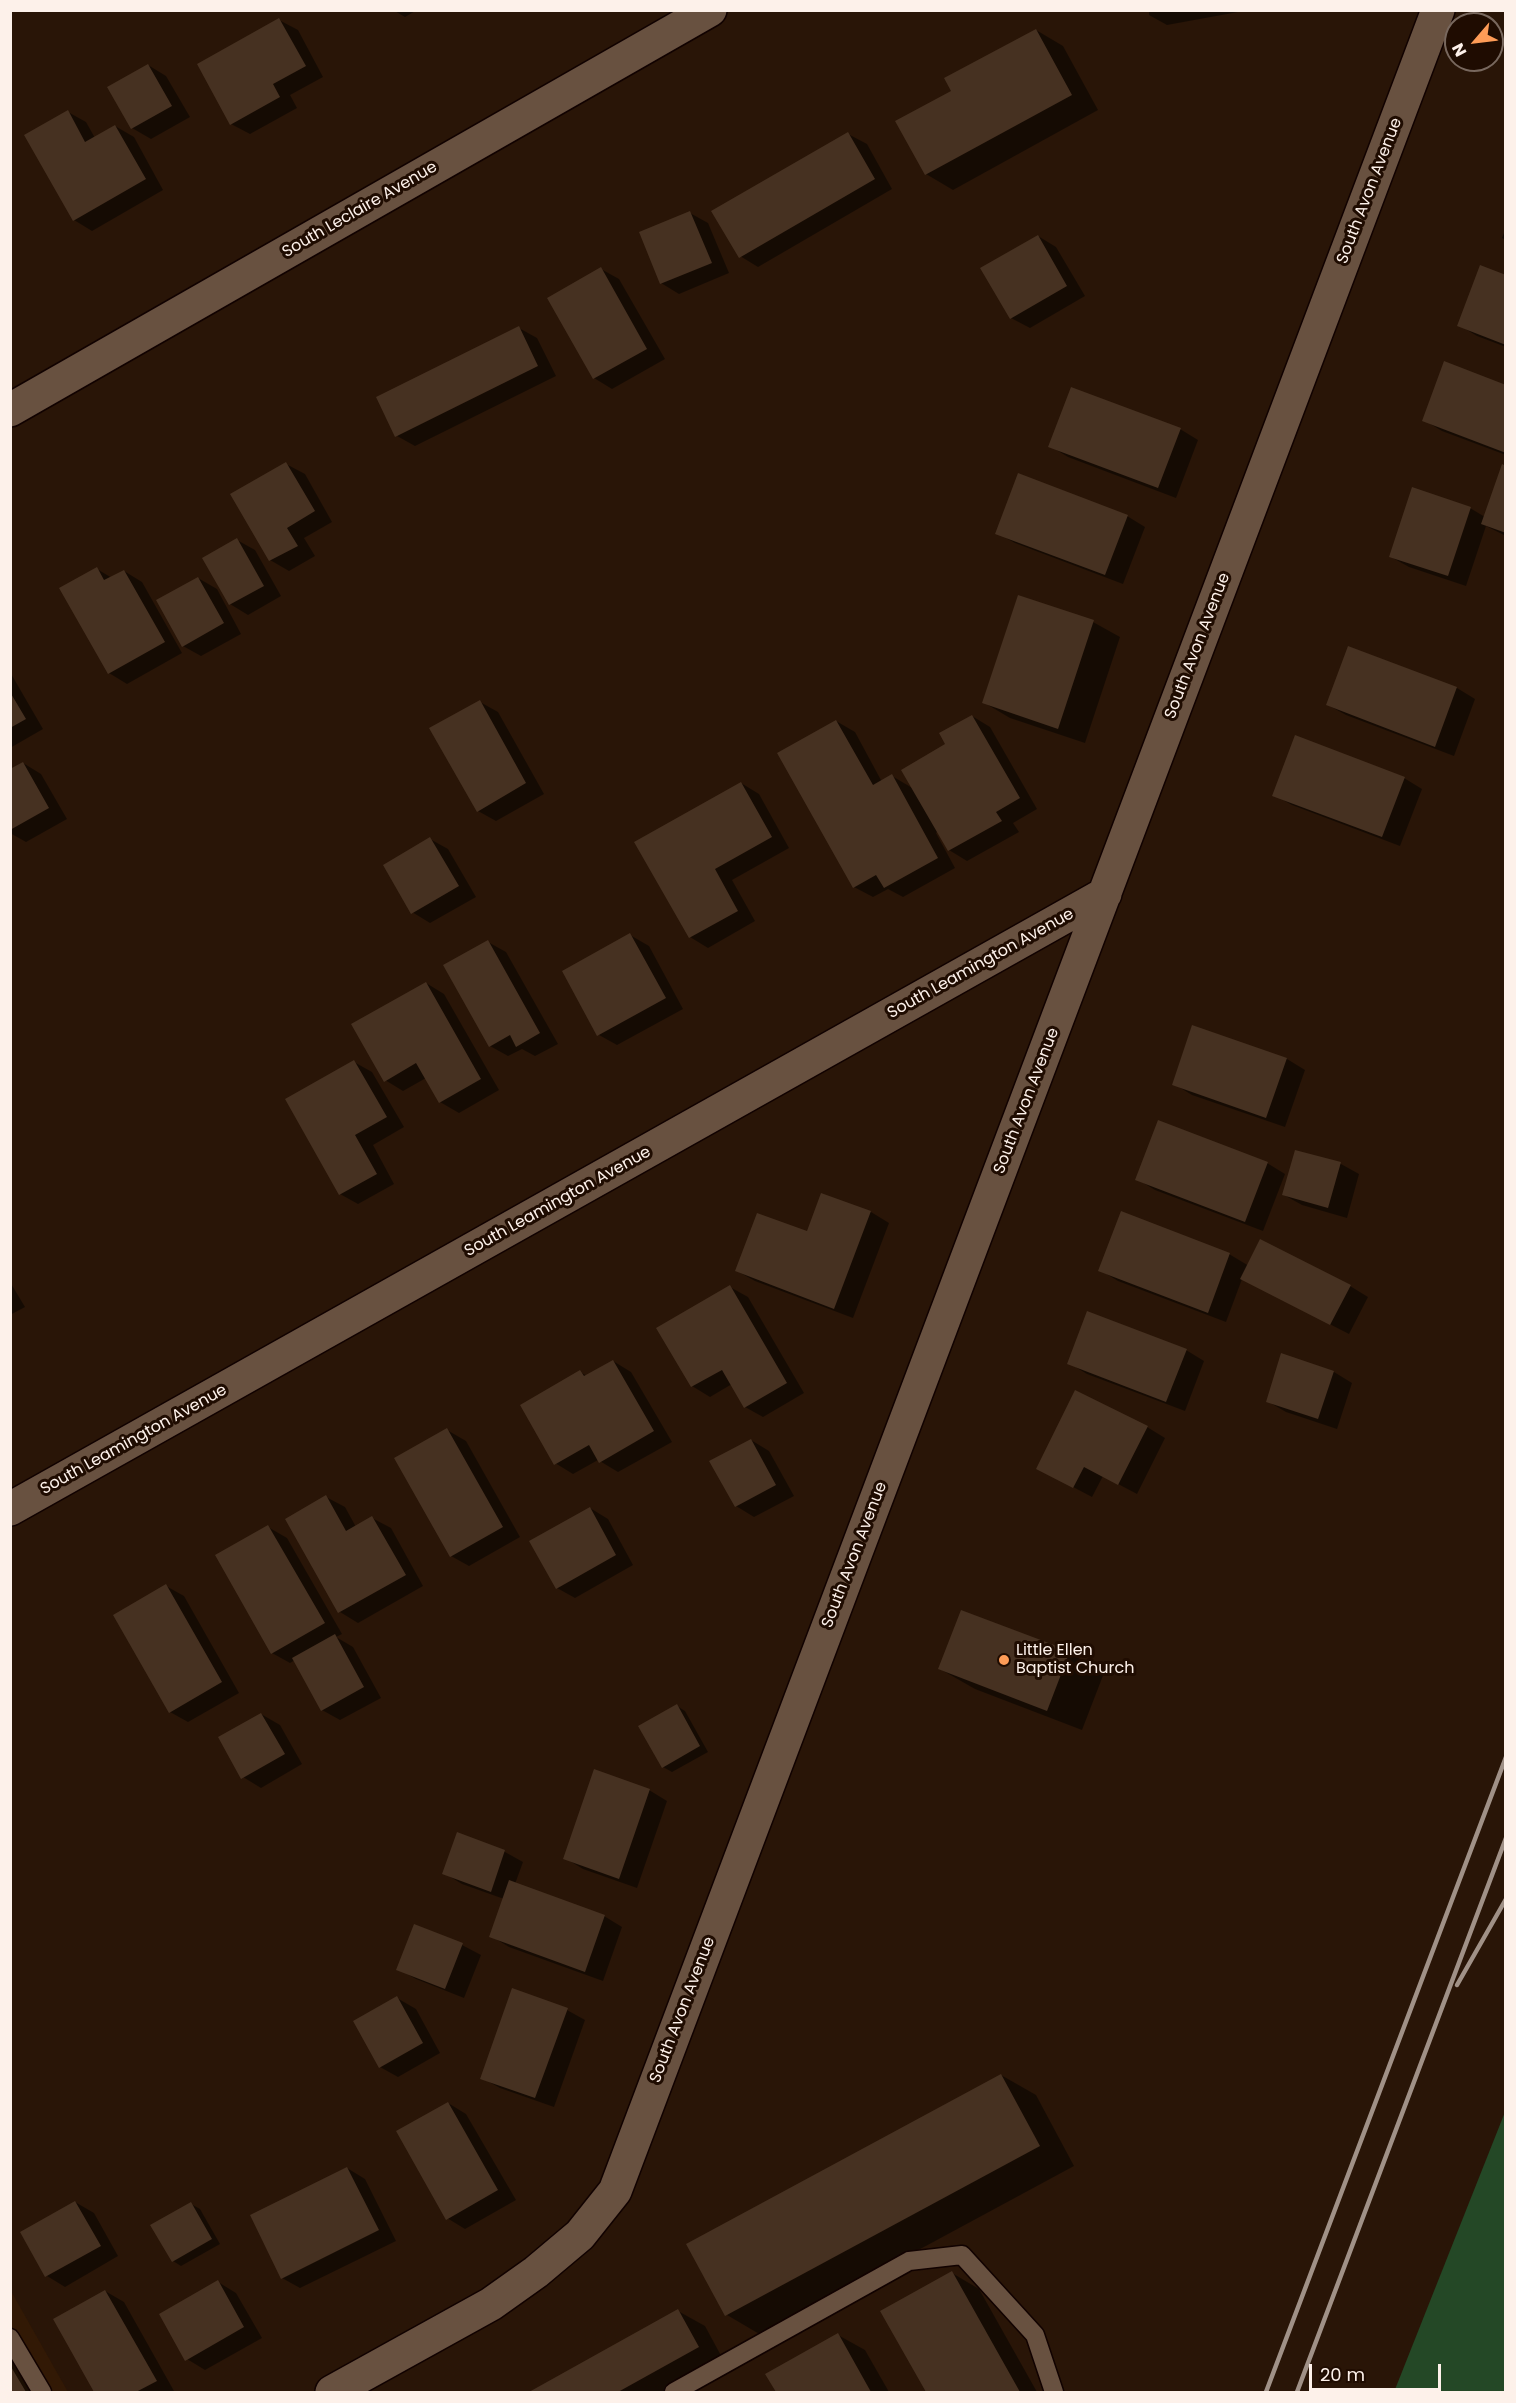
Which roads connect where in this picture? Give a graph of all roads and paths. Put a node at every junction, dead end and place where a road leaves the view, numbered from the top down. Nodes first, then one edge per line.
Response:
1 (710, 10) edge
2 (1438, 10) edge
3 (10, 410) edge
4 (1105, 894) junction
5 (10, 1509) edge
6 (10, 2338) edge
7 (42, 2392) edge
8 (332, 2392) edge
9 (674, 2392) edge
10 (1054, 2392) edge

1 - 3 street, South Leclaire Avenue
2 - 4 street, South Avon Avenue
4 - 5 street, South Leamington Avenue
4 - 8 street, South Avon Avenue
6 - 7 lane
9 - 10 lane

